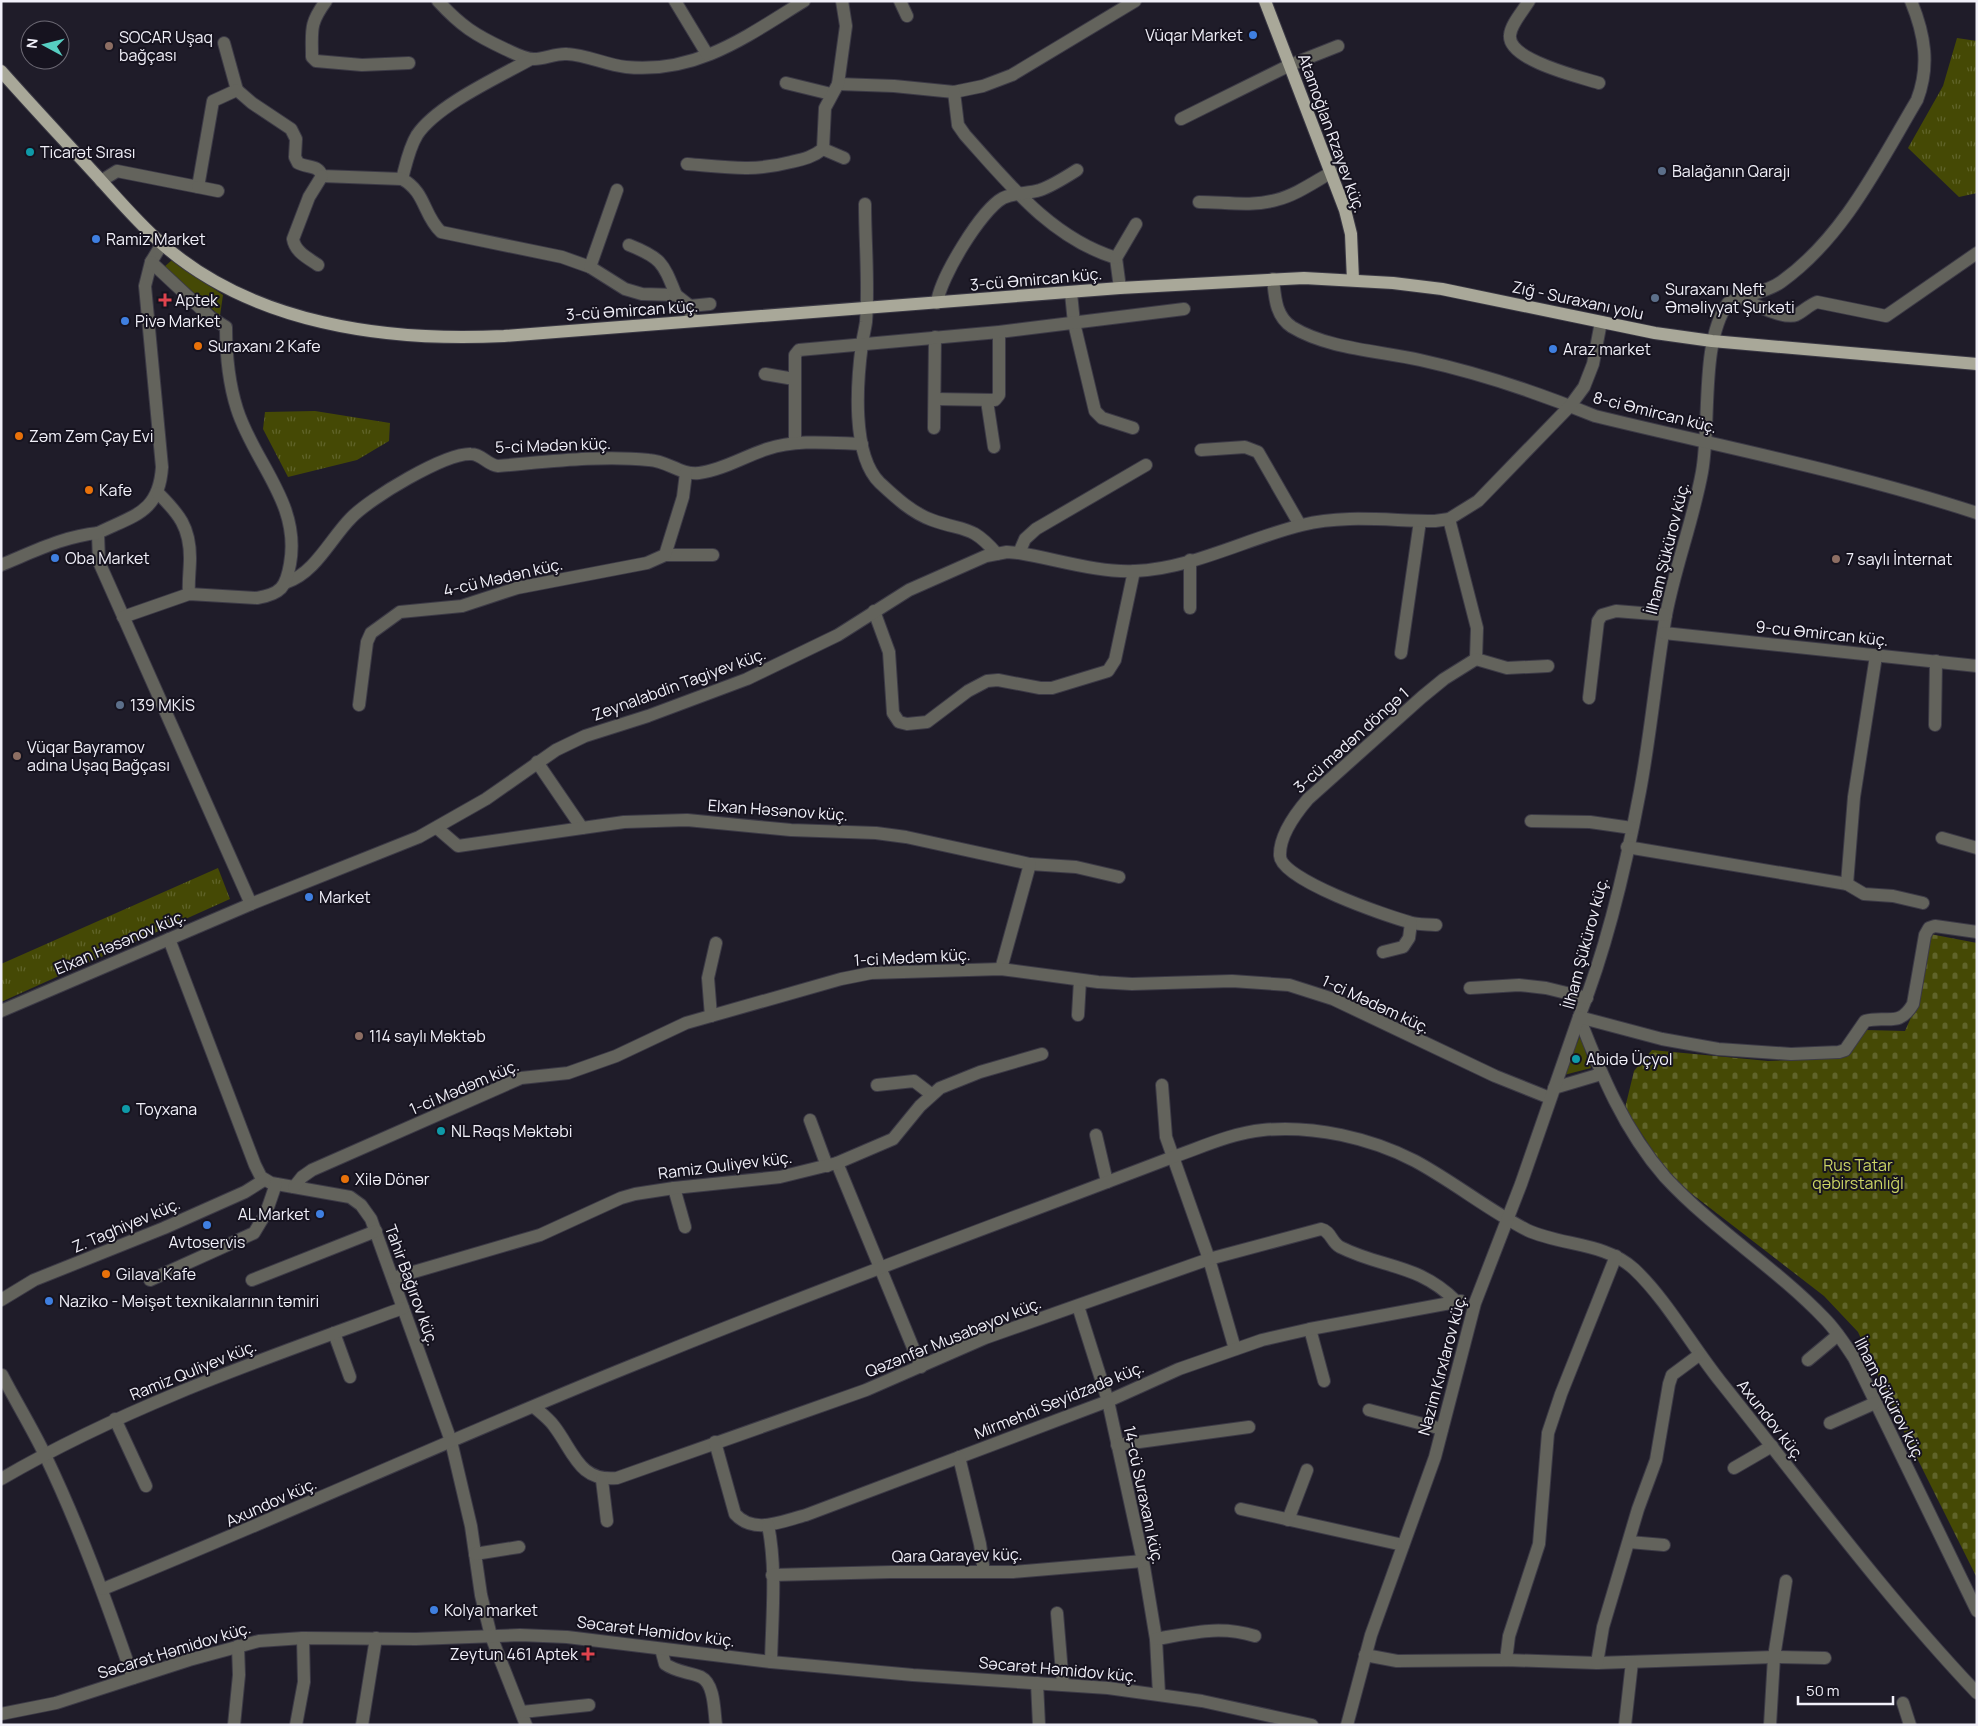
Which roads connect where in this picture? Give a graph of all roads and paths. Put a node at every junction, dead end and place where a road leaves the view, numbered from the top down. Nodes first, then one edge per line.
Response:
1 (326, 1) edge
2 (438, 1) edge
3 (675, 1) edge
4 (804, 1) edge
5 (842, 1) edge
6 (900, 1) edge
7 (1135, 1) edge
8 (1265, 1) edge
9 (1529, 1) edge
10 (1911, 1) edge
11 (907, 16) dead end
12 (224, 43) dead end
13 (1338, 46) dead end
14 (707, 54) junction
15 (532, 59) junction
16 (409, 63) dead end
17 (1290, 65) junction
18 (1, 71) edge
19 (786, 83) dead end
20 (1598, 83) dead end
21 (1, 84) edge
22 (835, 89) junction
23 (237, 90) junction
24 (20, 92) junction
25 (954, 92) junction
26 (1181, 119) dead end
27 (823, 148) junction
28 (844, 158) dead end
29 (687, 164) dead end
30 (1077, 170) dead end
31 (1332, 172) junction
32 (322, 176) junction
33 (402, 179) junction
34 (101, 181) junction
35 (198, 187) junction
36 (617, 190) dead end
37 (218, 191) dead end
38 (1016, 192) junction
39 (1199, 202) dead end
40 (865, 204) dead end
41 (1136, 224) dead end
42 (162, 244) junction
43 (629, 244) dead end
44 (1977, 253) edge
45 (1116, 258) junction
46 (151, 262) junction
47 (318, 265) dead end
48 (590, 267) junction
49 (1273, 279) junction
50 (1353, 280) junction
51 (1120, 288) junction
52 (1071, 293) junction
53 (676, 295) junction
54 (1739, 297) junction
55 (937, 303) junction
56 (710, 304) dead end
57 (690, 306) junction
58 (865, 308) junction
59 (1184, 309) dead end
60 (692, 321) junction
61 (1601, 322) junction
62 (1074, 323) junction
63 (999, 332) junction
64 (935, 337) junction
65 (1712, 341) junction
66 (862, 345) junction
67 (1977, 364) edge
68 (765, 374) dead end
69 (794, 378) junction
70 (935, 399) junction
71 (987, 402) junction
72 (1570, 406) junction
73 (934, 428) dead end
74 (1133, 428) dead end
75 (1707, 441) junction
76 (795, 443) junction
77 (862, 444) junction
78 (994, 447) dead end
79 (1201, 450) dead end
80 (1146, 465) dead end
81 (686, 473) junction
82 (158, 493) junction
83 (1977, 513) edge
84 (1450, 519) junction
85 (1420, 521) junction
86 (1300, 525) junction
87 (98, 533) junction
88 (1019, 553) junction
89 (665, 554) junction
90 (997, 554) junction
91 (713, 555) dead end
92 (1190, 560) junction
93 (1, 565) edge
94 (1134, 571) junction
95 (287, 582) junction
96 (189, 594) junction
97 (1190, 608) dead end
98 (874, 611) junction
99 (1666, 615) junction
100 (123, 617) junction
101 (1664, 633) junction
102 (1401, 653) dead end
103 (1876, 656) junction
104 (1476, 659) junction
105 (1936, 661) junction
106 (1548, 666) dead end
107 (1977, 666) edge
108 (1589, 698) dead end
109 (359, 705) dead end
110 (1934, 725) dead end
111 (537, 762) junction
112 (1531, 821) dead end
113 (438, 828) junction
114 (582, 828) junction
115 (1632, 828) junction
116 (1942, 838) dead end
117 (1627, 847) junction
118 (1977, 848) edge
119 (1030, 864) junction
120 (1119, 877) dead end
121 (1847, 884) junction
122 (1923, 903) dead end
123 (251, 904) junction
124 (1411, 923) junction
125 (1436, 925) dead end
126 (1977, 932) edge
127 (169, 939) junction
128 (716, 943) dead end
129 (1384, 952) dead end
130 (1001, 969) junction
131 (1080, 980) junction
132 (1470, 988) dead end
133 (1587, 998) junction
134 (1, 1011) edge
135 (1078, 1015) dead end
136 (711, 1016) junction
137 (1579, 1017) junction
138 (1042, 1054) dead end
139 (1601, 1074) junction
140 (877, 1085) dead end
141 (1162, 1085) dead end
142 (1552, 1093) junction
143 (932, 1094) junction
144 (810, 1120) dead end
145 (1096, 1135) dead end
146 (1173, 1157) junction
147 (832, 1165) junction
148 (270, 1182) junction
149 (1107, 1182) junction
150 (294, 1187) junction
151 (674, 1188) junction
152 (1506, 1219) junction
153 (685, 1227) dead end
154 (376, 1231) junction
155 (1616, 1256) junction
156 (1209, 1259) junction
157 (880, 1269) junction
158 (393, 1278) junction
159 (150, 1280) dead end
160 (252, 1280) dead end
161 (1, 1300) edge
162 (1456, 1301) junction
163 (1474, 1303) junction
164 (1078, 1306) junction
165 (403, 1308) junction
166 (1310, 1328) junction
167 (334, 1333) junction
168 (1838, 1335) junction
169 (1235, 1350) junction
170 (1699, 1355) junction
171 (1808, 1360) dead end
172 (921, 1367) junction
173 (2, 1375) edge
174 (350, 1377) dead end
175 (1324, 1381) dead end
176 (1108, 1401) junction
177 (1875, 1403) junction
178 (534, 1407) junction
179 (1369, 1410) dead end
180 (115, 1419) junction
181 (1830, 1423) dead end
182 (1249, 1427) dead end
183 (1442, 1429) junction
184 (451, 1441) junction
185 (715, 1442) junction
186 (1117, 1445) junction
187 (1772, 1446) junction
188 (44, 1453) junction
189 (959, 1457) junction
190 (1734, 1468) dead end
191 (1307, 1470) dead end
192 (1, 1479) edge
193 (602, 1480) junction
194 (146, 1486) dead end
195 (1241, 1509) dead end
196 (1288, 1520) junction
197 (606, 1522) dead end
198 (768, 1525) junction
199 (1629, 1542) junction
200 (1403, 1544) junction
201 (1664, 1545) dead end
202 (519, 1547) dead end
203 (475, 1554) junction
204 (1142, 1561) junction
205 (984, 1572) junction
206 (772, 1575) junction
207 (1786, 1581) dead end
208 (103, 1589) junction
209 (1977, 1611) edge
210 (1057, 1613) dead end
211 (491, 1636) junction
212 (1255, 1636) dead end
213 (303, 1638) junction
214 (376, 1638) junction
215 (1156, 1639) junction
216 (238, 1646) junction
217 (661, 1649) junction
218 (1365, 1654) junction
219 (1774, 1657) junction
220 (1825, 1658) dead end
221 (1506, 1660) junction
222 (771, 1662) junction
223 (1632, 1662) junction
224 (1597, 1663) junction
225 (133, 1678) junction
226 (1037, 1683) junction
227 (1063, 1685) junction
228 (1977, 1693) edge
229 (1159, 1694) junction
230 (1903, 1703) dead end
231 (589, 1705) dead end
232 (1, 1714) edge
233 (524, 1719) edge
234 (234, 1725) edge
235 (296, 1725) edge
236 (362, 1725) edge
237 (716, 1725) edge
238 (1038, 1725) edge
239 (1312, 1725) edge
240 (1347, 1725) edge
241 (1625, 1725) edge
242 (1770, 1725) edge
243 (1910, 1725) edge

1 - 16 street
2 - 15 street
3 - 14 street
4 - 14 street
5 - 22 street
6 - 11 street
7 - 25 street
8 - 17 main road, Atamoğlan Rzayev küç.
9 - 20 street
10 - 54 street
12 - 23 street
13 - 17 street
14 - 15 street
15 - 33 street
17 - 26 street
17 - 31 main road, Atamoğlan Rzayev küç.
18 - 24 main road
19 - 22 street
21 - 24 main road, 3-cü Əmircan küç.
22 - 25 street
22 - 27 street
23 - 32 street
23 - 35 street
24 - 34 main road, 3-cü Əmircan küç.
25 - 38 street
27 - 28 street
27 - 29 street
30 - 38 street
31 - 39 street
31 - 50 main road, Atamoğlan Rzayev küç.
32 - 33 street
32 - 47 street
33 - 48 street
34 - 35 street
34 - 42 main road, 3-cü Əmircan küç.
35 - 37 street
36 - 48 street
38 - 45 street
38 - 55 street
40 - 58 street
41 - 45 street
42 - 46 street
42 - 60 main road, 3-cü Əmircan küç.
43 - 53 street
44 - 54 street
45 - 51 street
46 - 82 street
46 - 95 street
48 - 53 street
49 - 50 main road, 3-cü Əmircan küç.
49 - 51 main road, 3-cü Əmircan küç.
49 - 72 street, 8-ci Əmircan küç.
50 - 61 main road, Zığ - Suraxanı yolu
51 - 52 main road, 3-cü Əmircan küç.
52 - 55 main road, 3-cü Əmircan küç.
52 - 62 street
53 - 57 street
54 - 65 street, İlham Şükürov küç.
55 - 58 main road, 3-cü Əmircan küç.
56 - 57 street
57 - 60 street
58 - 60 main road, 3-cü Əmircan küç.
58 - 66 street
59 - 62 street
61 - 65 main road, Zığ - Suraxanı yolu
61 - 72 street, Zeynalabdin Tagiyev küç.
62 - 63 street
62 - 74 street
63 - 64 street
63 - 71 street
64 - 66 street
64 - 70 street
65 - 67 main road, Zığ - Suraxanı yolu
65 - 75 street, İlham Şükürov küç.
66 - 69 street
66 - 77 street
68 - 69 street
69 - 76 street
70 - 71 street
70 - 73 street
71 - 78 street
72 - 75 street, 8-ci Əmircan küç.
72 - 84 street, Zeynalabdin Tagiyev küç.
75 - 83 street, 8-ci Əmircan küç.
75 - 99 street, İlham Şükürov küç.
76 - 77 street
76 - 81 street
77 - 90 street
79 - 86 street
80 - 88 street
81 - 89 street
81 - 95 street, 5-ci Mədən küç.
82 - 87 street
82 - 96 street
84 - 85 street, Zeynalabdin Tagiyev küç.
84 - 104 street
85 - 86 street, Zeynalabdin Tagiyev küç.
85 - 102 street
86 - 92 street, Zeynalabdin Tagiyev küç.
87 - 93 street
87 - 100 street
88 - 90 street, Zeynalabdin Tagiyev küç.
88 - 94 street, Zeynalabdin Tagiyev küç.
89 - 91 street
89 - 109 street, 4-cü Mədən küç.
90 - 98 street, Zeynalabdin Tagiyev küç.
92 - 94 street, Zeynalabdin Tagiyev küç.
92 - 97 street
94 - 98 street
95 - 96 street, 5-ci Mədən küç.
96 - 100 street
98 - 111 street, Zeynalabdin Tagiyev küç.
99 - 101 street, İlham Şükürov küç.
99 - 108 street
100 - 123 street
101 - 103 street, 9-cu Əmircan küç.
101 - 115 street, İlham Şükürov küç.
103 - 105 street, 9-cu Əmircan küç.
103 - 121 street
104 - 106 street
104 - 124 street, 3-cü mədən döngə 1
105 - 107 street, 9-cu Əmircan küç.
105 - 110 street
111 - 113 street, Zeynalabdin Tagiyev küç.
111 - 114 street
112 - 115 street
113 - 114 street, Elxan Həsənov küç.
113 - 123 street, Zeynalabdin Tagiyev küç.
114 - 119 street, Elxan Həsənov küç.
115 - 117 street, İlham Şükürov küç.
116 - 118 street
117 - 121 street
117 - 133 street, İlham Şükürov küç.
119 - 120 street, Elxan Həsənov küç.
119 - 130 street
121 - 122 street
123 - 127 street, Elxan Həsənov küç.
124 - 125 street
124 - 129 street
126 - 137 street
127 - 134 street, Elxan Həsənov küç.
127 - 148 street
128 - 136 street
130 - 131 street, 1-ci Mədəm küç.
130 - 136 street, 1-ci Mədəm küç.
131 - 135 street
131 - 142 street, 1-ci Mədəm küç.
132 - 133 street
133 - 137 street, İlham Şükürov küç.
136 - 150 street, 1-ci Mədəm küç.
137 - 139 street, İlham Şükürov küç.
137 - 142 street, Nazim Kırxlarov küç.
138 - 143 street, Ramiz Quliyev küç.
139 - 142 street
139 - 168 street, İlham Şükürov küç.
140 - 143 street
141 - 146 street
142 - 152 street, Nazim Kırxlarov küç.
143 - 147 street, Ramiz Quliyev küç.
144 - 147 street
145 - 149 street
146 - 149 street, Axundov küç.
146 - 152 street, Axundov küç.
146 - 156 street
147 - 151 street, Ramiz Quliyev küç.
147 - 157 street
148 - 150 street, Tahir Bağırov küç.
148 - 159 street
148 - 161 street, Z. Taghiyev küç.
149 - 157 street, Axundov küç.
150 - 154 street, Tahir Bağırov küç.
151 - 153 street
151 - 158 street, Ramiz Quliyev küç.
152 - 155 street, Axundov küç.
152 - 163 street, Nazim Kırxlarov küç.
154 - 158 street, Tahir Bağırov küç.
154 - 160 street
155 - 170 street, Axundov küç.
155 - 221 street
156 - 162 street, Qəzənfər Musabəyov küç.
156 - 164 street, Qəzənfər Musabəyov küç.
156 - 169 street
157 - 172 street
157 - 178 street, Axundov küç.
158 - 165 street, Tahir Bağırov küç.
162 - 163 street, Mirmehdi Seyidzadə küç.
162 - 166 street, Mirmehdi Seyidzadə küç.
163 - 183 street, Nazim Kırxlarov küç.
164 - 172 street, Qəzənfər Musabəyov küç.
164 - 176 street, 14-cü Suraxanı küç.
165 - 167 street, Ramiz Quliyev küç.
165 - 184 street, Tahir Bağırov küç.
166 - 169 street, Mirmehdi Seyidzadə küç.
166 - 175 street
167 - 174 street
167 - 180 street, Ramiz Quliyev küç.
168 - 171 street
168 - 177 street, İlham Şükürov küç.
169 - 176 street, Mirmehdi Seyidzadə küç.
170 - 187 street, Axundov küç.
170 - 199 street
172 - 185 street, Qəzənfər Musabəyov küç.
173 - 188 street
176 - 186 street, 14-cü Suraxanı küç.
176 - 189 street, Mirmehdi Seyidzadə küç.
177 - 181 street
177 - 209 street, İlham Şükürov küç.
178 - 184 street, Axundov küç.
178 - 193 street
179 - 183 street
180 - 188 street, Ramiz Quliyev küç.
180 - 194 street
182 - 186 street
183 - 200 street, Nazim Kırxlarov küç.
184 - 203 street, Tahir Bağırov küç.
184 - 208 street, Axundov küç.
185 - 193 street, Qəzənfər Musabəyov küç.
185 - 198 street, Mirmehdi Seyidzadə küç.
186 - 204 street, 14-cü Suraxanı küç.
187 - 190 street
187 - 228 street, Axundov küç.
188 - 192 street, Ramiz Quliyev küç.
188 - 208 street
189 - 198 street, Mirmehdi Seyidzadə küç.
189 - 205 street
191 - 196 street
193 - 197 street
195 - 196 street
196 - 200 street
198 - 206 street
199 - 201 street
199 - 224 street
200 - 218 street, Nazim Kırxlarov küç.
202 - 203 street
203 - 211 street, Tahir Bağırov küç.
204 - 205 street, Qara Qarayev küç.
204 - 215 street, 14-cü Suraxanı küç.
205 - 206 street, Qara Qarayev küç.
206 - 222 street
207 - 219 street
208 - 225 street
210 - 227 street
211 - 214 street, Səcarət Həmidov küç.
211 - 217 street, Səcarət Həmidov küç.
211 - 233 street, Tahir Bağırov küç.
212 - 215 street
213 - 214 street, Səcarət Həmidov küç.
213 - 216 street, Səcarət Həmidov küç.
213 - 235 street
214 - 236 street
215 - 229 street, 14-cü Suraxanı küç.
216 - 225 street, Səcarət Həmidov küç.
216 - 234 street
217 - 222 street, Səcarət Həmidov küç.
217 - 237 street
218 - 221 street
218 - 240 street, Nazim Kırxlarov küç.
219 - 220 street
219 - 223 street
219 - 242 street
221 - 224 street
222 - 226 street, Səcarət Həmidov küç.
223 - 224 street
223 - 241 street
225 - 232 street, Səcarət Həmidov küç.
226 - 227 street, Səcarət Həmidov küç.
226 - 238 street
227 - 229 street, Səcarət Həmidov küç.
229 - 239 street, Səcarət Həmidov küç.
230 - 243 street
231 - 233 street

